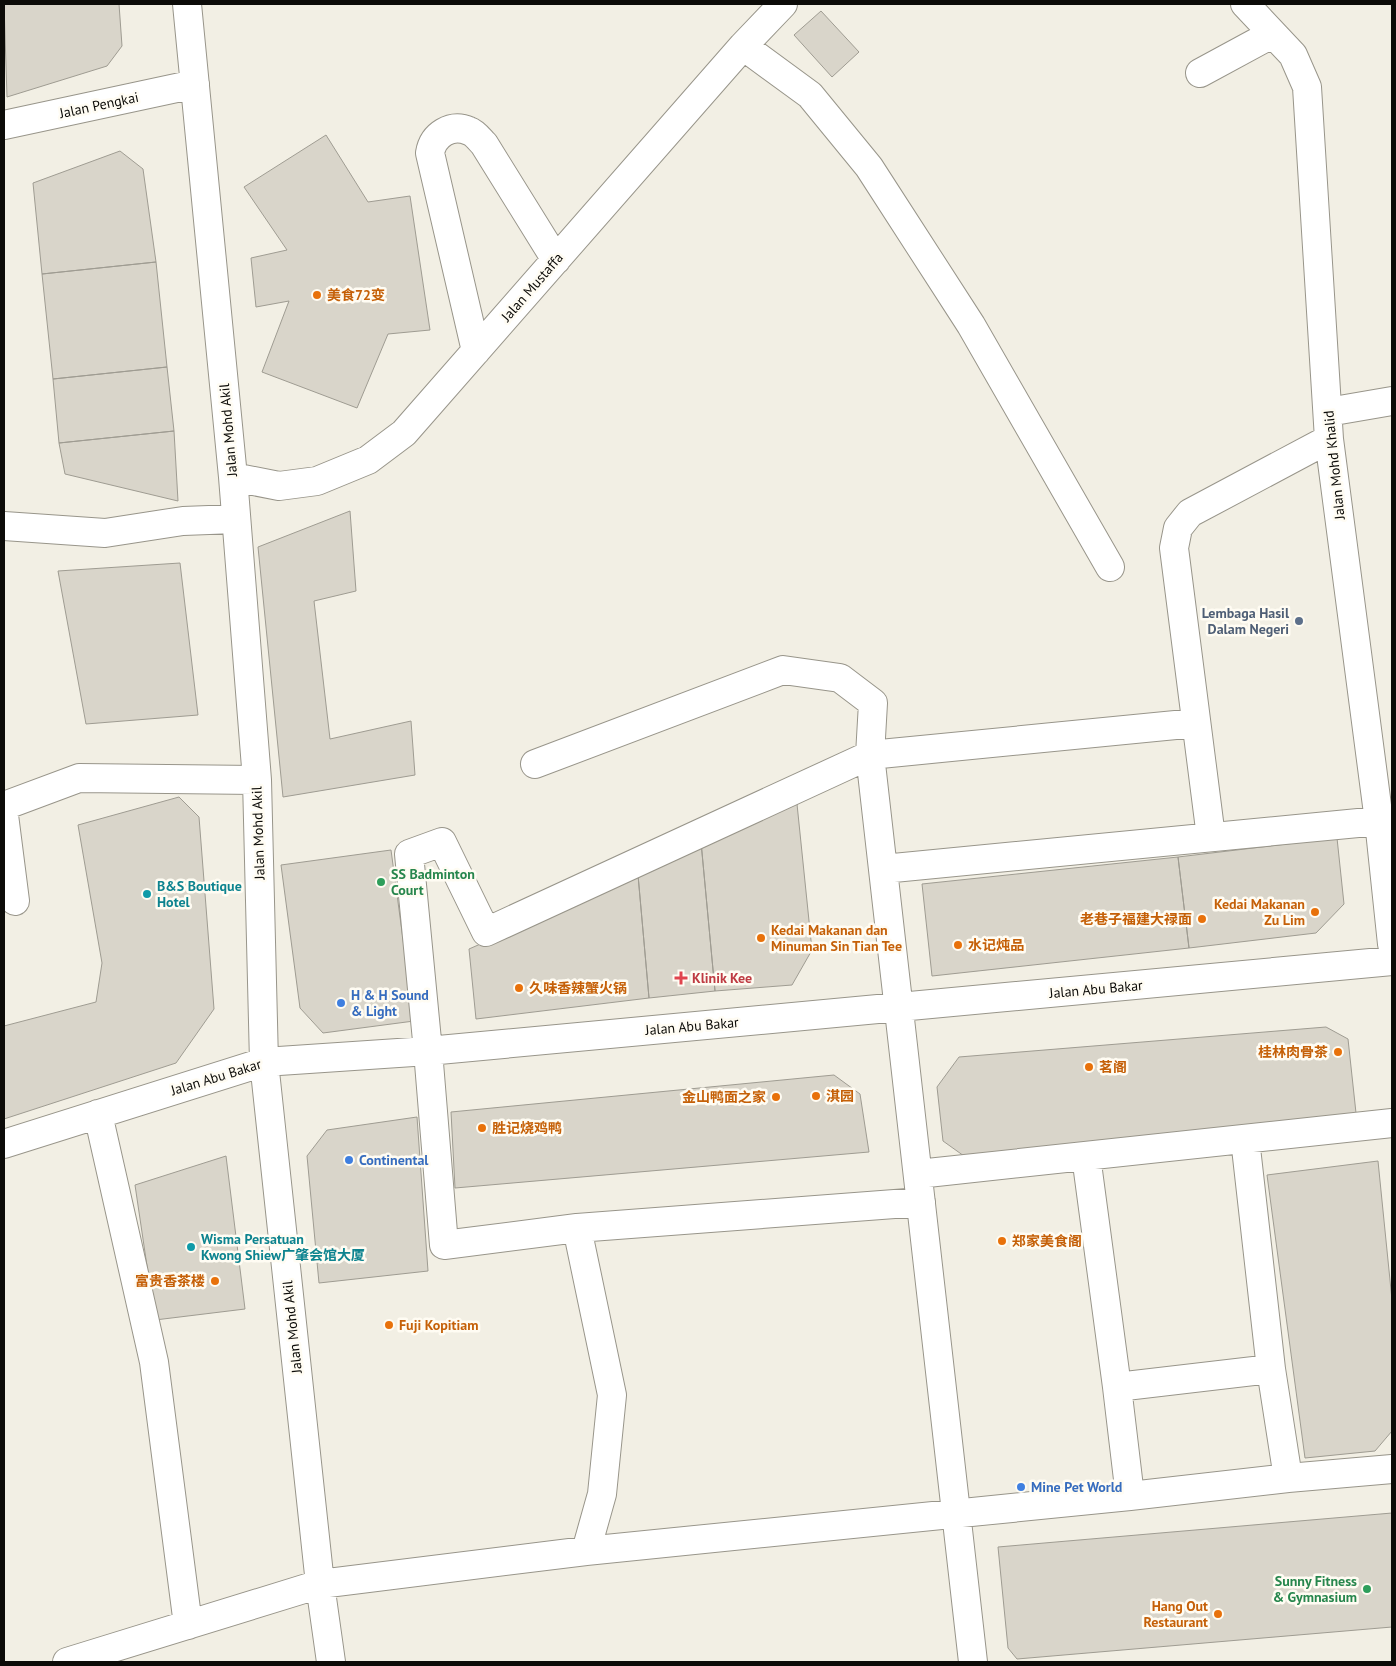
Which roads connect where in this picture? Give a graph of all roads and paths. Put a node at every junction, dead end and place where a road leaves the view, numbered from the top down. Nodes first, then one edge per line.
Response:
1 (187, 4) edge
2 (783, 4) edge
3 (1245, 4) edge
4 (1272, 34) junction
5 (744, 46) junction
6 (1200, 73) dead end
7 (195, 84) junction
8 (4, 125) edge
9 (556, 260) junction
10 (476, 351) junction
11 (1392, 401) edge
12 (1329, 426) junction
13 (233, 477) junction
14 (235, 519) junction
15 (4, 526) edge
16 (1110, 567) dead end
17 (1196, 723) junction
18 (870, 755) junction
19 (534, 764) dead end
20 (256, 780) junction
21 (4, 806) edge
22 (4, 815) edge
23 (1380, 821) junction
24 (1211, 837) junction
25 (883, 869) junction
26 (15, 901) dead end
27 (1392, 944) edge
28 (1392, 961) edge
29 (899, 1007) junction
30 (428, 1051) junction
31 (264, 1062) junction
32 (98, 1114) junction
33 (1392, 1123) edge
34 (1245, 1139) junction
35 (4, 1144) edge
36 (1086, 1156) junction
37 (918, 1174) junction
38 (921, 1202) junction
39 (577, 1228) junction
40 (1271, 1369) junction
41 (1117, 1387) junction
42 (1392, 1469) edge
43 (1288, 1478) junction
44 (1130, 1496) junction
45 (956, 1513) junction
46 (586, 1551) junction
47 (320, 1584) junction
48 (188, 1625) junction
49 (67, 1662) edge
50 (331, 1662) edge
51 (973, 1662) edge

1 - 7 street, Jalan Mohd Akil
2 - 5 street, Jalan Mustaffa
3 - 4 street, Jalan Mohd Khalid
4 - 6 street
4 - 12 street, Jalan Mohd Khalid
5 - 9 street, Jalan Mustaffa
5 - 16 street
7 - 8 street, Jalan Pengkai
7 - 13 street, Jalan Mohd Akil
9 - 10 street, Jalan Mustaffa
9 - 10 street
10 - 13 street, Jalan Mustaffa
11 - 12 street
12 - 17 street
12 - 23 street, Jalan Mohd Khalid
13 - 14 street, Jalan Mohd Akil
14 - 15 street
14 - 20 street, Jalan Mohd Akil
17 - 18 street
17 - 24 street
18 - 19 street
18 - 25 street
18 - 30 street
20 - 21 street
20 - 31 street, Jalan Mohd Akil
22 - 26 street
23 - 24 street
23 - 27 street, Jalan Mohd Khalid
24 - 25 street
25 - 29 street
28 - 29 street, Jalan Abu Bakar
29 - 30 street, Jalan Abu Bakar
29 - 37 street
30 - 31 street, Jalan Abu Bakar
30 - 39 street
31 - 32 street, Jalan Abu Bakar
31 - 47 street, Jalan Mohd Akil
32 - 35 street, Jalan Abu Bakar
32 - 48 street
33 - 34 street
34 - 36 street
34 - 40 street
36 - 37 street
36 - 41 street
37 - 38 street
38 - 39 street
38 - 45 street
39 - 46 street
40 - 41 street
40 - 43 street
41 - 44 street
42 - 43 street
43 - 44 street
44 - 45 street
45 - 46 street
45 - 51 street
46 - 47 street
47 - 48 street
47 - 50 street, Jalan Mohd Akil
48 - 49 street

